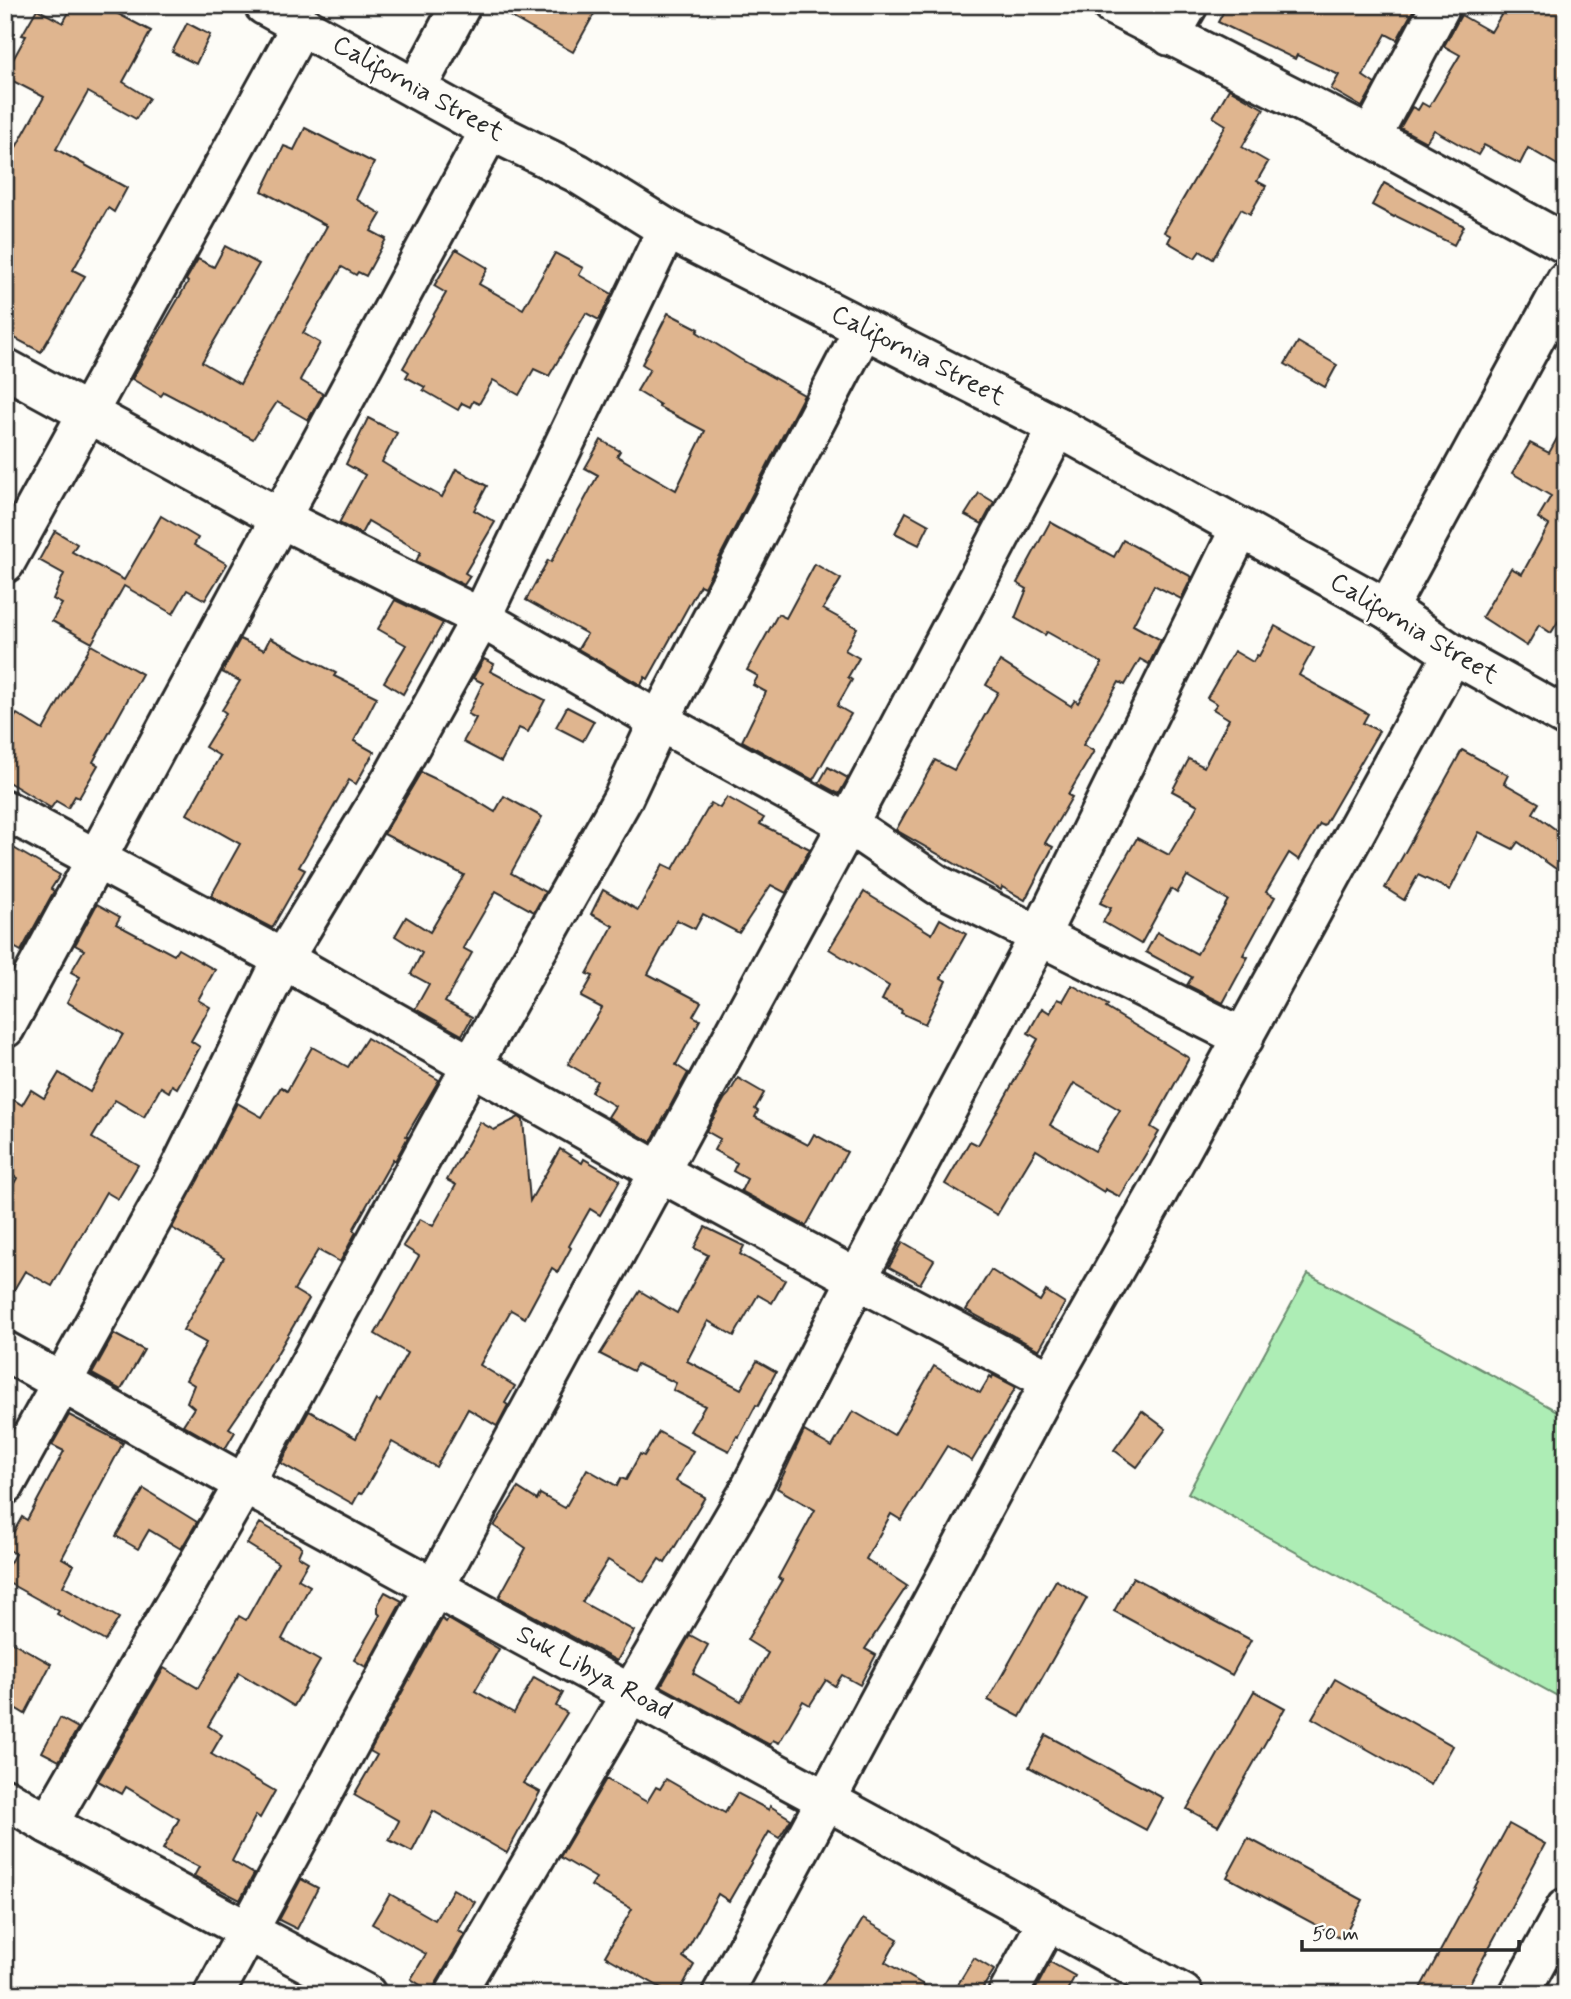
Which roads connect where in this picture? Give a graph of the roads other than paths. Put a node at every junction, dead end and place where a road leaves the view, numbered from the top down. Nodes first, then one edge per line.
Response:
1 (264, 5) edge
2 (461, 5) edge
3 (1112, 5) edge
4 (1441, 5) edge
5 (1179, 21) edge
6 (302, 24) junction
7 (416, 89) junction
8 (491, 130) junction
9 (1370, 137) junction
10 (667, 229) junction
11 (1566, 244) edge
12 (1566, 281) edge
13 (864, 328) junction
14 (5, 368) edge
15 (87, 414) junction
16 (1058, 427) junction
17 (281, 519) junction
18 (1240, 530) junction
19 (5, 563) edge
20 (1387, 609) junction
21 (481, 618) junction
22 (1453, 654) junction
23 (1566, 718) edge
24 (659, 720) junction
25 (5, 810) edge
26 (848, 824) junction
27 (97, 859) junction
28 (1039, 937) junction
29 (283, 958) junction
30 (5, 1028) edge
31 (1244, 1038) junction
32 (472, 1065) junction
33 (660, 1172) junction
34 (857, 1279) junction
35 (5, 1351) edge
36 (1051, 1381) junction
37 (63, 1382) junction
38 (243, 1484) junction
39 (5, 1485) edge
40 (434, 1587) junction
41 (632, 1693) junction
42 (5, 1798) edge
43 (828, 1800) junction
44 (48, 1824) junction
45 (1566, 1908) edge
46 (1048, 1920) junction
47 (248, 1932) junction
48 (214, 1994) edge
49 (366, 1994) edge
50 (455, 1994) edge
51 (722, 1994) edge
52 (1008, 1994) edge
53 (1183, 1994) edge
54 (1519, 1994) edge

1 - 6 street, California Street
2 - 7 street
3 - 5 street
4 - 9 street
5 - 9 street
6 - 7 street, California Street
6 - 15 street
7 - 8 street, California Street
8 - 10 street, California Street
8 - 17 street
9 - 11 street
10 - 13 street, California Street
10 - 21 street
12 - 20 street
13 - 16 street, California Street
13 - 24 street
14 - 15 street
15 - 17 street
15 - 19 street
16 - 18 street, California Street
16 - 26 street
17 - 21 street
17 - 27 street
18 - 20 street, California Street
18 - 28 street
20 - 22 street, California Street
21 - 24 street
21 - 29 street
22 - 23 street, California Street
22 - 31 street
24 - 26 street
24 - 32 street
25 - 27 street
26 - 28 street
26 - 33 street
27 - 29 street
27 - 30 street
28 - 31 street
28 - 34 street
29 - 32 street
29 - 37 street
31 - 36 street
32 - 33 street
32 - 38 street
33 - 34 street
33 - 40 street
34 - 36 street
34 - 41 street
35 - 37 street, Suk Libya Road
36 - 43 street
37 - 38 street, Suk Libya Road
37 - 39 street
38 - 40 street, Suk Libya Road
38 - 44 street
40 - 41 street, Suk Libya Road
40 - 47 street
41 - 43 street, Suk Libya Road
41 - 50 street
42 - 44 street
43 - 46 street, Suk Libya Road
43 - 51 street
44 - 47 street
45 - 54 street
46 - 52 street
46 - 53 street, Suk Libya Road
47 - 48 street
47 - 49 street

